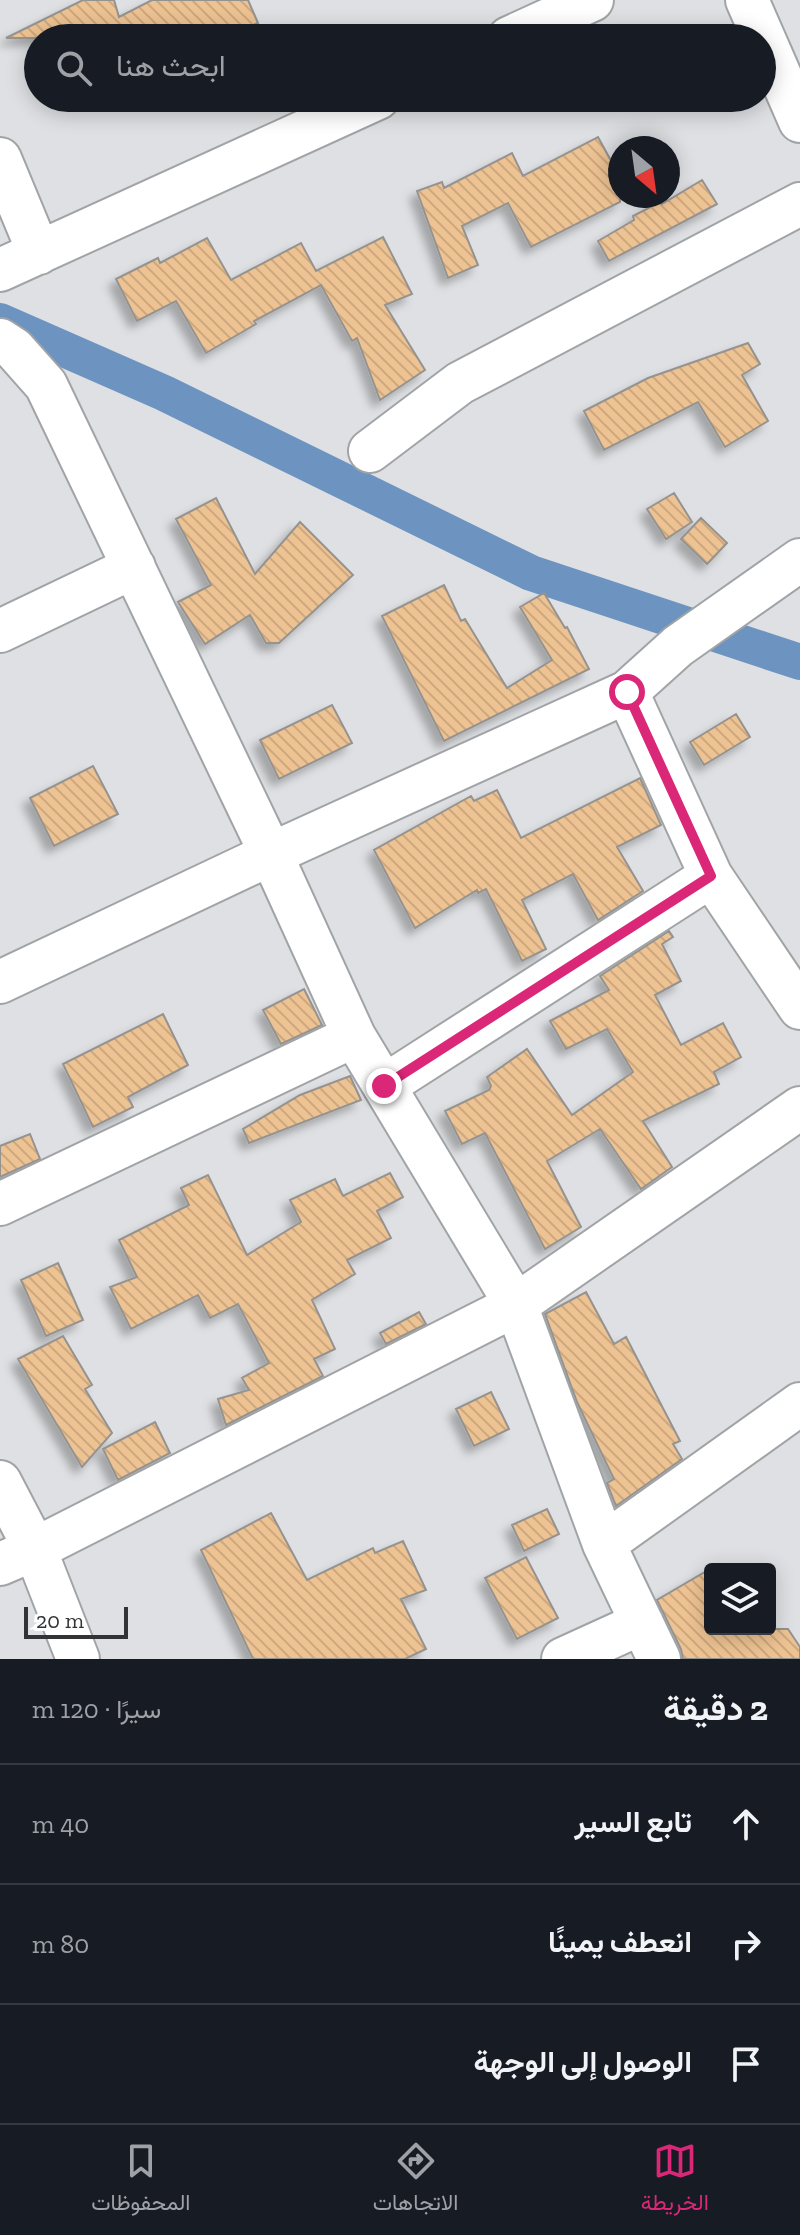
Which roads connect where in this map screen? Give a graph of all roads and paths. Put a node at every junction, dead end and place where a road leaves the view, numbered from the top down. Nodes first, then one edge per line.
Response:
1 (592, 0) edge
2 (747, 0) edge
3 (540, 24) edge
4 (758, 24) edge
5 (776, 66) edge
6 (347, 112) edge
7 (800, 121) edge
8 (0, 159) edge
9 (800, 204) edge
10 (39, 253) junction
11 (0, 270) edge
12 (0, 340) edge
13 (370, 451) dead end
14 (800, 560) edge
15 (134, 567) junction
16 (0, 631) edge
17 (627, 692) junction
18 (271, 854) junction
19 (711, 876) junction
20 (0, 982) edge
21 (800, 1008) edge
22 (354, 1036) junction
23 (384, 1086) junction
24 (800, 1108) edge
25 (0, 1204) edge
26 (516, 1305) junction
27 (800, 1404) edge
28 (0, 1482) edge
29 (604, 1544) junction
30 (18, 1556) edge
31 (651, 1641) edge
32 (78, 1659) edge
33 (563, 1659) edge

1 - 3 street
2 - 4 street
5 - 7 street
6 - 10 street
8 - 10 street
9 - 13 street
10 - 11 street
12 - 15 street
14 - 17 street
15 - 16 street
15 - 18 street
17 - 18 street
17 - 19 street
18 - 20 street
18 - 22 street
19 - 21 street
19 - 23 street
22 - 23 street
22 - 25 street
23 - 26 street
24 - 26 street
26 - 29 street
26 - 30 street
27 - 29 street
28 - 30 street
29 - 31 street
30 - 32 street
31 - 33 street

